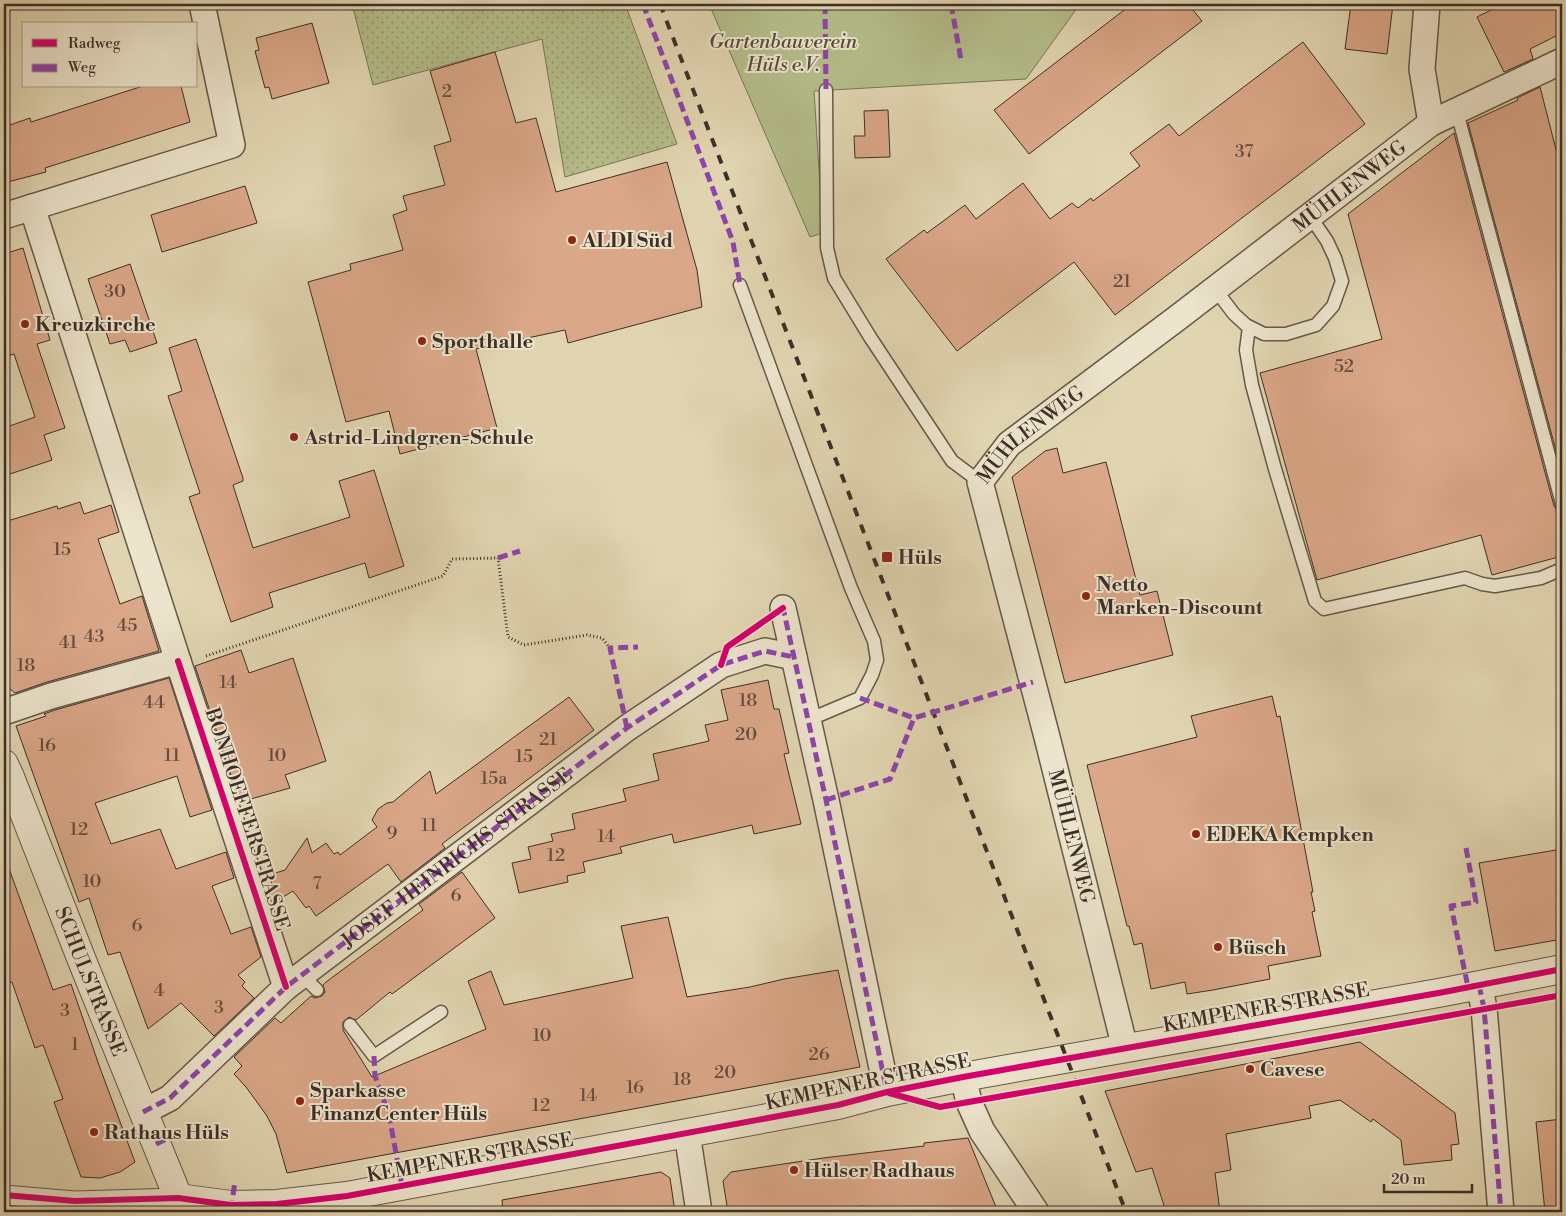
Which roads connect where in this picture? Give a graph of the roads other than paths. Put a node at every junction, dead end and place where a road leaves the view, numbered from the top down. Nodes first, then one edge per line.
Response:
1 (202, 4) edge
2 (1427, 4) edge
3 (1562, 61) edge
4 (826, 90) dead end
5 (1457, 112) junction
6 (1431, 123) junction
7 (32, 206) junction
8 (4, 216) edge
9 (1310, 216) junction
10 (740, 285) dead end
11 (1215, 289) junction
12 (1249, 327) junction
13 (980, 482) junction
14 (1562, 504) edge
15 (1562, 569) edge
16 (783, 608) dead end
17 (794, 657) junction
18 (178, 660) junction
19 (4, 712) edge
20 (808, 720) junction
21 (4, 764) edge
22 (1562, 969) edge
23 (302, 984) junction
24 (1479, 985) junction
25 (441, 1012) dead end
26 (350, 1026) dead end
27 (1125, 1048) junction
28 (963, 1077) junction
29 (887, 1092) junction
30 (144, 1112) junction
31 (687, 1133) junction
32 (4, 1195) edge
33 (181, 1205) edge
34 (274, 1208) edge
35 (699, 1212) edge
36 (1036, 1212) edge
37 (1501, 1212) edge

1 - 7 street
2 - 6 street
3 - 5 street, MÜHLENWEG
4 - 13 lane
5 - 6 street, MÜHLENWEG
5 - 14 lane
6 - 9 street, MÜHLENWEG
7 - 8 street
7 - 18 street, BONHOEFFERSTRASSE
9 - 11 street, MÜHLENWEG
9 - 12 lane
10 - 20 lane
11 - 12 lane
11 - 13 street, MÜHLENWEG
12 - 15 lane
13 - 27 street, MÜHLENWEG
16 - 17 street
17 - 20 street
17 - 23 street, JOSEF-HEINRICHS-STRASSE
18 - 19 street
18 - 23 street, BONHOEFFERSTRASSE
20 - 29 street
21 - 30 street, SCHULSTRASSE
22 - 24 street, KEMPENER STRASSE
23 - 30 street, JOSEF-HEINRICHS-STRASSE
24 - 27 street, KEMPENER STRASSE
24 - 37 street
25 - 26 lane
27 - 28 street, KEMPENER STRASSE
28 - 29 street, KEMPENER STRASSE
28 - 36 street, KEMPENER STRASSE
29 - 31 street, KEMPENER STRASSE
30 - 33 street, SCHULSTRASSE
31 - 34 street, KEMPENER STRASSE
31 - 35 street
32 - 33 street
33 - 34 street, KEMPENER STRASSE

